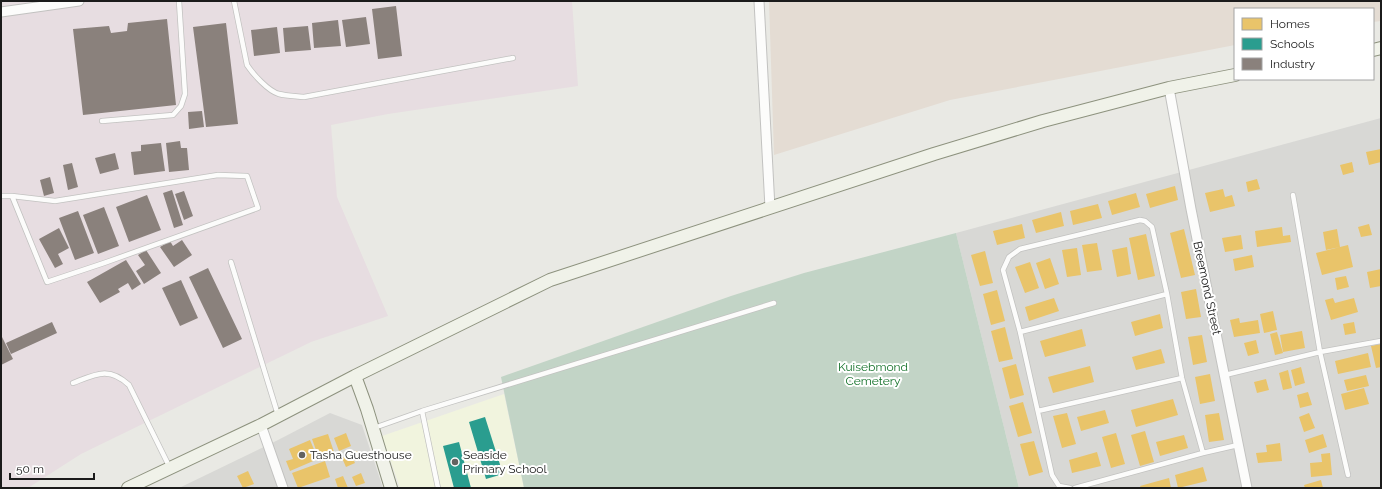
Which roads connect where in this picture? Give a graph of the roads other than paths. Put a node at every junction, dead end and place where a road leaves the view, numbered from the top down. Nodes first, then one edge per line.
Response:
1 (79, 1) edge
2 (179, 1) edge
3 (234, 1) edge
4 (759, 1) edge
5 (1, 12) edge
6 (513, 58) dead end
7 (1234, 75) edge
8 (1169, 88) junction
9 (102, 121) dead end
10 (1293, 195) dead end
11 (1, 196) edge
12 (12, 196) junction
13 (770, 208) junction
14 (231, 262) dead end
15 (1167, 294) junction
16 (774, 303) dead end
17 (1020, 332) junction
18 (1381, 341) edge
19 (1320, 352) junction
20 (1225, 375) junction
21 (354, 376) junction
22 (1182, 378) junction
23 (73, 383) dead end
24 (422, 411) junction
25 (1038, 411) junction
26 (278, 416) junction
27 (261, 425) junction
28 (372, 429) junction
29 (1238, 445) junction
30 (1203, 453) junction
31 (170, 468) junction
32 (1348, 474) dead end
33 (128, 488) edge
34 (283, 488) edge
35 (391, 488) edge
36 (438, 488) edge
37 (1070, 488) edge
38 (1075, 488) edge
39 (1247, 488) edge

1 - 5 street
2 - 9 lane
3 - 6 lane
4 - 13 street
7 - 8 street
8 - 13 street
8 - 20 street, Breemond Street
10 - 19 lane
11 - 12 lane
12 - 12 lane
13 - 21 street
14 - 26 lane
15 - 17 lane
15 - 17 lane
15 - 22 lane
16 - 24 lane
17 - 25 lane
18 - 19 lane
19 - 20 lane
19 - 32 lane
20 - 29 street, Breemond Street
21 - 26 street
21 - 28 street
22 - 25 lane
22 - 30 lane
23 - 31 lane
24 - 28 lane
24 - 36 lane
25 - 37 lane
26 - 27 street
27 - 31 street
27 - 34 street
28 - 35 street
29 - 30 lane
29 - 39 street, Breemond Street
30 - 38 lane
31 - 33 street

